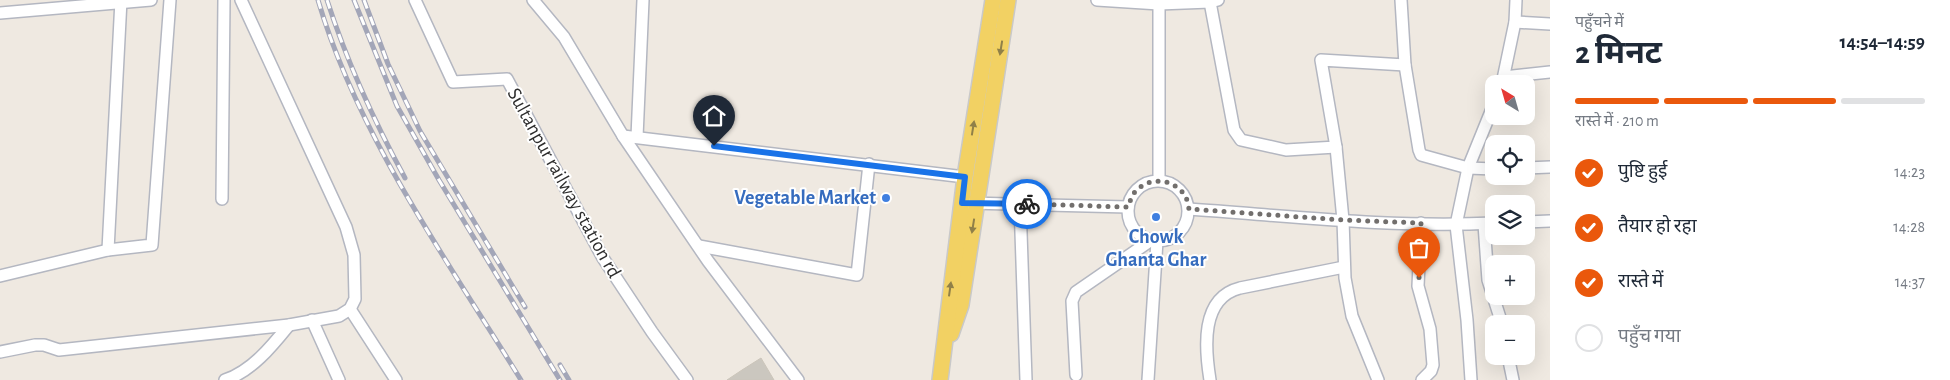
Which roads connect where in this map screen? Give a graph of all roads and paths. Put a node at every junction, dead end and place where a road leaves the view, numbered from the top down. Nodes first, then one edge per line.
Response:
1 (151, 0) edge
2 (170, 0) edge
3 (224, 0) edge
4 (241, 0) edge
5 (415, 0) edge
6 (533, 0) edge
7 (643, 0) edge
8 (993, 0) edge
9 (1008, 0) edge
10 (1097, 0) edge
11 (1401, 0) edge
12 (1516, 0) edge
13 (121, 1) edge
14 (1214, 1) edge
15 (1159, 2) edge
16 (0, 13) edge
17 (1515, 22) junction
18 (1550, 24) edge
19 (1405, 65) junction
20 (1550, 72) edge
21 (1504, 75) edge
22 (1532, 75) edge
23 (1485, 125) edge
24 (623, 136) junction
25 (636, 137) junction
26 (1336, 147) junction
27 (869, 164) junction
28 (1550, 167) edge
29 (1468, 168) junction
30 (1535, 168) edge
31 (1485, 169) edge
32 (965, 177) junction
33 (1159, 180) junction
34 (222, 199) dead end
35 (970, 203) junction
36 (1020, 203) junction
37 (1128, 207) junction
38 (1189, 209) junction
39 (1343, 220) junction
40 (1550, 221) edge
41 (1535, 222) edge
42 (1421, 223) junction
43 (1485, 224) edge
44 (1456, 225) junction
45 (1154, 241) junction
46 (1488, 245) edge
47 (699, 246) junction
48 (108, 250) junction
49 (1344, 267) junction
50 (0, 276) edge
51 (350, 309) junction
52 (1499, 315) edge
53 (312, 320) junction
54 (289, 324) junction
55 (0, 352) edge
56 (1510, 365) edge
57 (1076, 375) dead end
58 (225, 380) edge
59 (338, 380) edge
60 (396, 380) edge
61 (688, 380) edge
62 (798, 380) edge
63 (940, 380) edge
64 (1026, 380) edge
65 (1148, 380) edge
66 (1210, 380) edge
67 (1378, 380) edge
68 (1422, 380) edge
69 (1471, 380) edge
70 (1513, 380) edge

1 - 13 street
2 - 48 street
3 - 34 street
4 - 51 street
5 - 61 street, Sultanpur railway station rd
6 - 24 street
7 - 25 street
32 -> 8 main road
9 -> 35 main road
10 - 15 street
11 - 19 street
12 - 17 street
13 - 16 street
13 - 48 street
14 - 15 street
14 - 26 street
15 - 33 street
17 - 18 street
17 - 21 street
19 - 26 street
19 - 29 street
20 - 22 street
23 - 29 street
24 - 25 street
24 - 47 street
25 - 27 street
26 - 39 street
27 - 32 street
27 - 47 street
28 - 30 street
29 - 31 street
29 - 44 street
32 - 35 main road
33 - 37 street
33 - 38 street
35 - 36 street
35 - 63 main road
36 - 37 street
36 - 64 street
37 - 45 street
38 - 39 street
38 - 45 street
39 - 42 street
39 - 49 street
40 - 41 street
42 - 44 street
42 - 68 street
43 - 44 street
44 - 69 street
45 - 57 street
45 - 65 street
46 - 52 street
47 - 62 street
48 - 50 street
49 - 66 street
49 - 67 street
51 - 53 street
51 - 60 street
53 - 54 street
53 - 59 street
54 - 55 street
54 - 58 street
56 - 70 street

